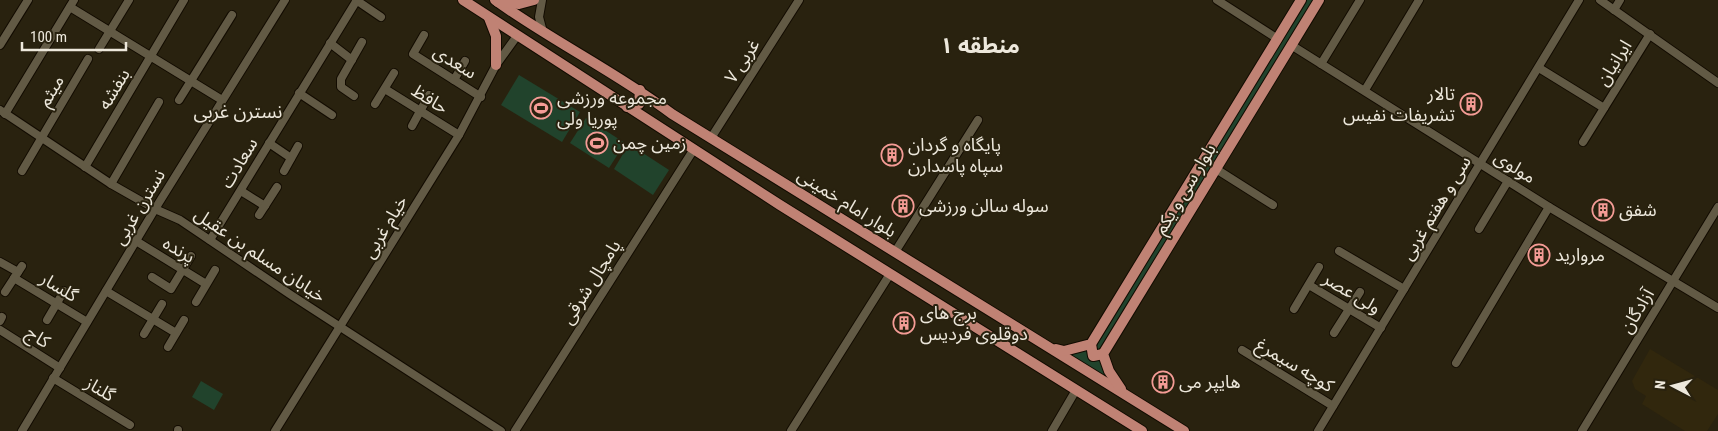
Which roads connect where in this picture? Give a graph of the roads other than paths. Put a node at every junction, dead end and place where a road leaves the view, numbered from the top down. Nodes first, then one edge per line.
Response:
1 (28, 0) edge
2 (129, 0) edge
3 (184, 0) edge
4 (285, 0) edge
5 (357, 0) edge
6 (464, 0) edge
7 (534, 0) edge
8 (542, 0) edge
9 (799, 0) edge
10 (1301, 0) edge
11 (1319, 0) edge
12 (1360, 0) edge
13 (1419, 0) edge
14 (1580, 0) edge
15 (1600, 0) edge
16 (1620, 0) edge
17 (496, 1) edge
18 (1220, 1) edge
19 (72, 4) edge
20 (1614, 10) junction
21 (232, 15) dead end
22 (381, 17) dead end
23 (488, 17) junction
24 (109, 32) junction
25 (543, 32) junction
26 (1650, 34) junction
27 (424, 35) dead end
28 (517, 36) junction
29 (1278, 39) junction
30 (362, 42) dead end
31 (330, 43) junction
32 (0, 45) edge
33 (1291, 46) junction
34 (99, 49) dead end
35 (150, 58) junction
36 (88, 59) dead end
37 (352, 60) junction
38 (465, 61) dead end
39 (1320, 64) junction
40 (496, 66) junction
41 (1539, 68) junction
42 (394, 73) dead end
43 (454, 80) junction
44 (190, 81) junction
45 (1718, 83) edge
46 (385, 89) junction
47 (640, 90) junction
48 (1364, 90) junction
49 (299, 93) junction
50 (354, 96) dead end
51 (429, 96) dead end
52 (481, 97) junction
53 (179, 100) dead end
54 (222, 100) junction
55 (159, 102) dead end
56 (375, 104) dead end
57 (627, 107) junction
58 (1604, 108) junction
59 (420, 111) junction
60 (2, 112) edge
61 (332, 115) dead end
62 (978, 120) dead end
63 (412, 126) dead end
64 (459, 135) junction
65 (41, 138) junction
66 (711, 138) junction
67 (1582, 142) dead end
68 (269, 143) junction
69 (298, 146) dead end
70 (694, 149) junction
71 (291, 158) junction
72 (1481, 163) junction
73 (85, 167) junction
74 (1216, 169) junction
75 (22, 171) dead end
76 (284, 171) dead end
77 (1508, 181) junction
78 (111, 184) junction
79 (277, 187) dead end
80 (241, 191) junction
81 (1273, 204) dead end
82 (265, 206) junction
83 (1550, 207) junction
84 (1718, 207) edge
85 (155, 209) junction
86 (259, 216) dead end
87 (1479, 230) dead end
88 (210, 240) junction
89 (136, 241) junction
90 (895, 252) junction
91 (1339, 252) dead end
92 (191, 256) dead end
93 (0, 262) edge
94 (1319, 267) dead end
95 (183, 269) junction
96 (215, 270) dead end
97 (18, 272) junction
98 (890, 274) junction
99 (152, 277) dead end
100 (1673, 280) junction
101 (206, 284) junction
102 (1309, 285) junction
103 (1404, 289) junction
104 (64, 291) dead end
105 (106, 291) junction
106 (5, 292) dead end
107 (1360, 292) dead end
108 (196, 302) dead end
109 (57, 303) junction
110 (162, 304) dead end
111 (1718, 308) edge
112 (1294, 309) dead end
113 (1349, 309) junction
114 (153, 319) junction
115 (47, 320) dead end
116 (184, 320) dead end
117 (88, 322) junction
118 (341, 327) junction
119 (1381, 328) junction
120 (0, 330) edge
121 (176, 333) junction
122 (1334, 333) dead end
123 (144, 334) dead end
124 (1091, 344) junction
125 (1049, 347) junction
126 (168, 348) dead end
127 (1242, 350) dead end
128 (1103, 354) junction
129 (1456, 363) dead end
130 (60, 368) junction
131 (54, 378) junction
132 (1076, 390) junction
133 (1126, 395) junction
134 (1333, 406) junction
135 (130, 425) dead end
136 (1169, 427) edge
137 (22, 431) edge
138 (274, 431) edge
139 (501, 431) edge
140 (514, 431) edge
141 (791, 431) edge
142 (1052, 431) edge
143 (1142, 431) edge
144 (1184, 431) edge
145 (1318, 431) edge
146 (1582, 431) edge

1 - 32 street
2 - 24 street
3 - 35 street, بنفشه
4 - 54 street, نسترن غربی
5 - 22 street
5 - 31 street, سعادت
6 - 23 main road, بلوار امام خمینی
7 - 17 main road
8 - 25 street
9 - 66 street, ۷ غربی
10 - 29 main road, بلوار سی و یکم
11 - 33 main road, بلوار سی و یکم
12 - 39 street
13 - 48 street
14 - 41 street, سی و هفتم غربی
15 - 20 street
16 - 20 street
17 - 25 main road, بلوار امام خمینی
18 - 29 street
19 - 24 street
19 - 60 street
20 - 26 street
21 - 44 street
23 - 28 main road, بلوار امام خمینی
23 - 40 main road
24 - 34 street
24 - 35 street
25 - 47 main road, بلوار امام خمینی
26 - 45 street
26 - 58 street, ایرانیان
27 - 43 street, سعدی
28 - 40 street, خیام غربی
28 - 57 main road, بلوار امام خمینی
29 - 124 main road, بلوار سی و یکم
30 - 37 street
31 - 37 street
31 - 49 street, سعادت
33 - 39 street, مولوی
33 - 74 main road, بلوار سی و یکم
35 - 44 street
35 - 73 street, بنفشه
36 - 65 street, میثم
37 - 50 street
38 - 43 street
39 - 48 street, مولوی
40 - 52 street, خیام غربی
41 - 58 street, ایرانیان
41 - 72 street, سی و هفتم غربی
42 - 46 street
43 - 52 street, سعدی
44 - 53 street
44 - 54 street
46 - 56 street
46 - 59 street, حافظ
47 - 57 main road
47 - 66 main road, بلوار امام خمینی
48 - 72 street, مولوی
49 - 61 street
49 - 68 street, سعادت
51 - 59 street
52 - 64 street, خیام غربی
54 - 85 street, نسترن غربی
55 - 78 street
57 - 70 main road, بلوار امام خمینی
58 - 67 street, ایرانیان
59 - 63 street
59 - 64 street, حافظ
60 - 65 street, خیابان مسلم بن عقیل
62 - 90 street
64 - 118 street, خیام غربی
65 - 73 street, خیابان مسلم بن عقیل
65 - 75 street, میثم
66 - 90 main road, بلوار امام خمینی
68 - 71 street
68 - 80 street, سعادت
69 - 71 street
70 - 98 main road, بلوار امام خمینی
70 - 140 street, پامچال شرقی
71 - 76 street
72 - 77 street, مولوی
72 - 103 street, سی و هفتم غربی
73 - 78 street, خیابان مسلم بن عقیل
74 - 81 street
74 - 128 main road, بلوار سی و یکم
77 - 83 street, مولوی
77 - 87 street
78 - 85 street, خیابان مسلم بن عقیل
79 - 82 street
80 - 82 street
80 - 88 street, سعادت
82 - 86 street
83 - 100 street, مولوی
83 - 129 street
84 - 100 street, آزادگان
85 - 88 street, خیابان مسلم بن عقیل
85 - 89 street, نسترن غربی
88 - 118 street, خیابان مسلم بن عقیل
89 - 95 street, پرنده
89 - 105 street, نسترن غربی
90 - 125 main road, بلوار امام خمینی
91 - 103 street
92 - 95 street
93 - 97 street, گلسار
94 - 102 street
95 - 99 street
95 - 101 street, پرنده
96 - 101 street
97 - 106 street
97 - 109 street, گلسار
98 - 132 main road, بلوار امام خمینی
98 - 141 street
100 - 111 street, مولوی
100 - 146 street, آزادگان
101 - 108 street
102 - 112 street
102 - 113 street, ولی عصر
103 - 119 street, سی و هفتم غربی
104 - 109 street
105 - 114 street
105 - 117 street, نسترن غربی
107 - 113 street
109 - 115 street
109 - 117 street, گلسار
110 - 114 street
113 - 119 street, ولی عصر
113 - 122 street
114 - 121 street
114 - 123 street
116 - 121 street
117 - 130 street, نسترن غربی
118 - 138 street, خیام غربی
118 - 139 street, خیابان مسلم بن عقیل
119 - 134 street, سی و هفتم غربی
120 - 130 street, کاج
121 - 126 street
124 - 125 main road
124 - 128 main road
125 - 133 main road, بلوار امام خمینی
127 - 134 street, کوچه سیمرغ
128 - 133 main road
130 - 131 street, نسترن غربی
131 - 135 street, گلناز
131 - 137 street, نسترن غربی
132 - 142 street
132 - 143 main road, بلوار امام خمینی
133 - 136 main road, بلوار امام خمینی
134 - 145 street, سی و هفتم غربی
136 - 144 main road, بلوار امام خمینی

